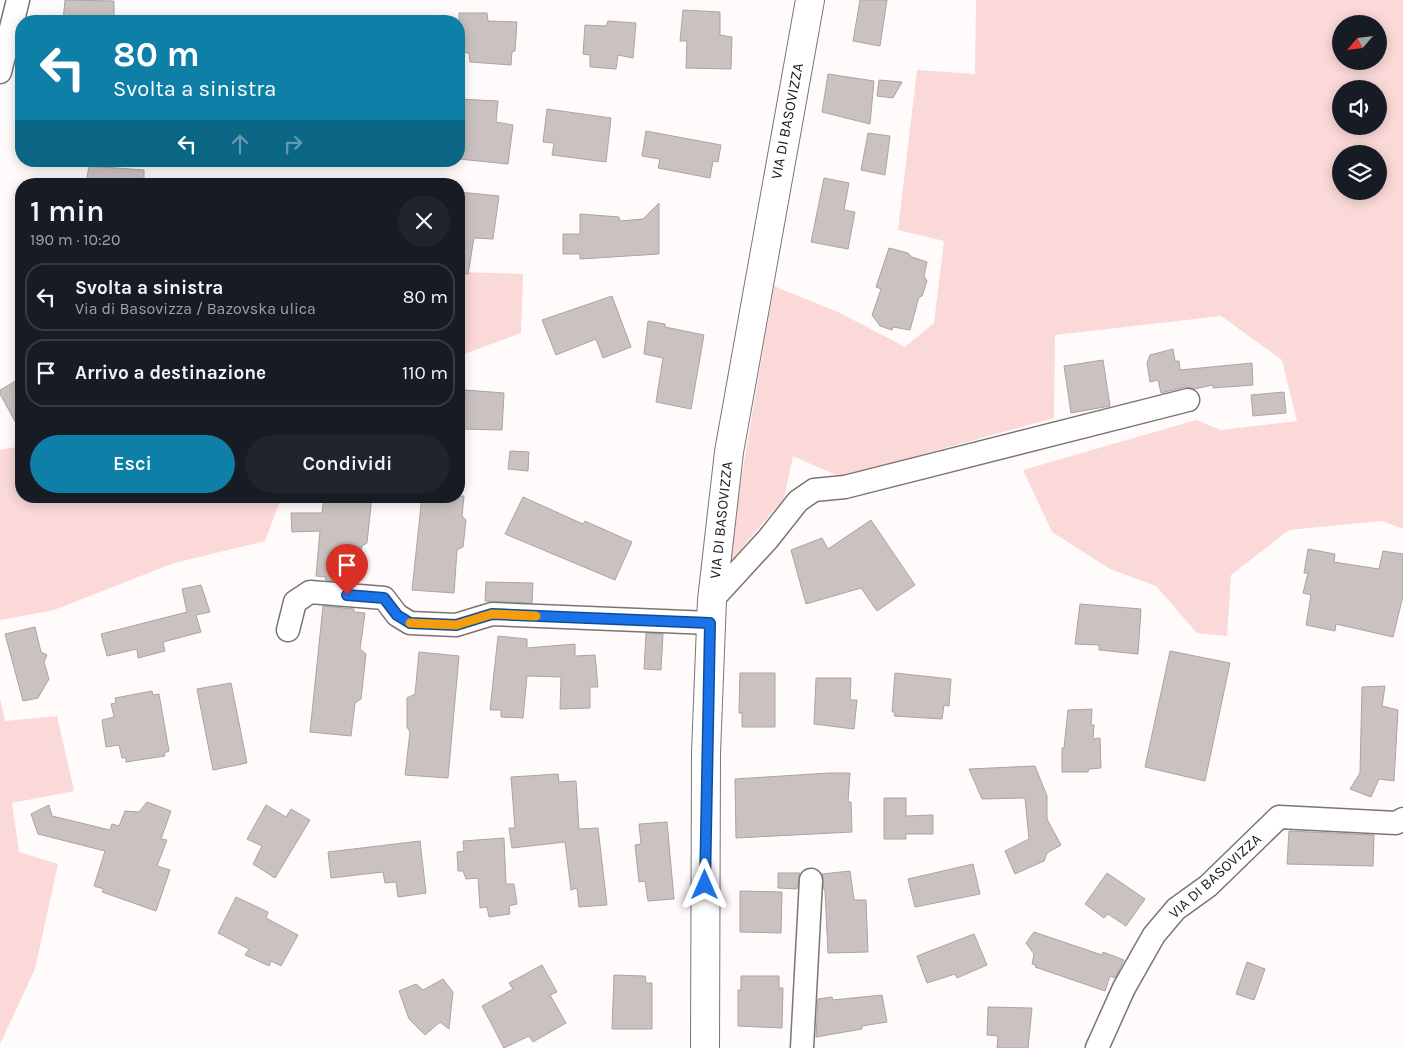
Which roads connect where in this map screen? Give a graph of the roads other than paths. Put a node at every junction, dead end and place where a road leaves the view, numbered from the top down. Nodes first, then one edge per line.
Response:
1 (18, 0) edge
2 (810, 0) edge
3 (0, 72) edge
4 (1188, 400) dead end
5 (711, 611) junction
6 (288, 630) dead end
7 (1403, 819) edge
8 (811, 880) dead end
9 (706, 1048) edge
10 (802, 1048) edge
11 (1097, 1048) edge

1 - 3 street
2 - 5 main road, VIA DI BASOVIZZA
4 - 5 street
5 - 6 street
5 - 9 main road, VIA DI BASOVIZZA
7 - 11 street, VIA DI BASOVIZZA
8 - 10 street

